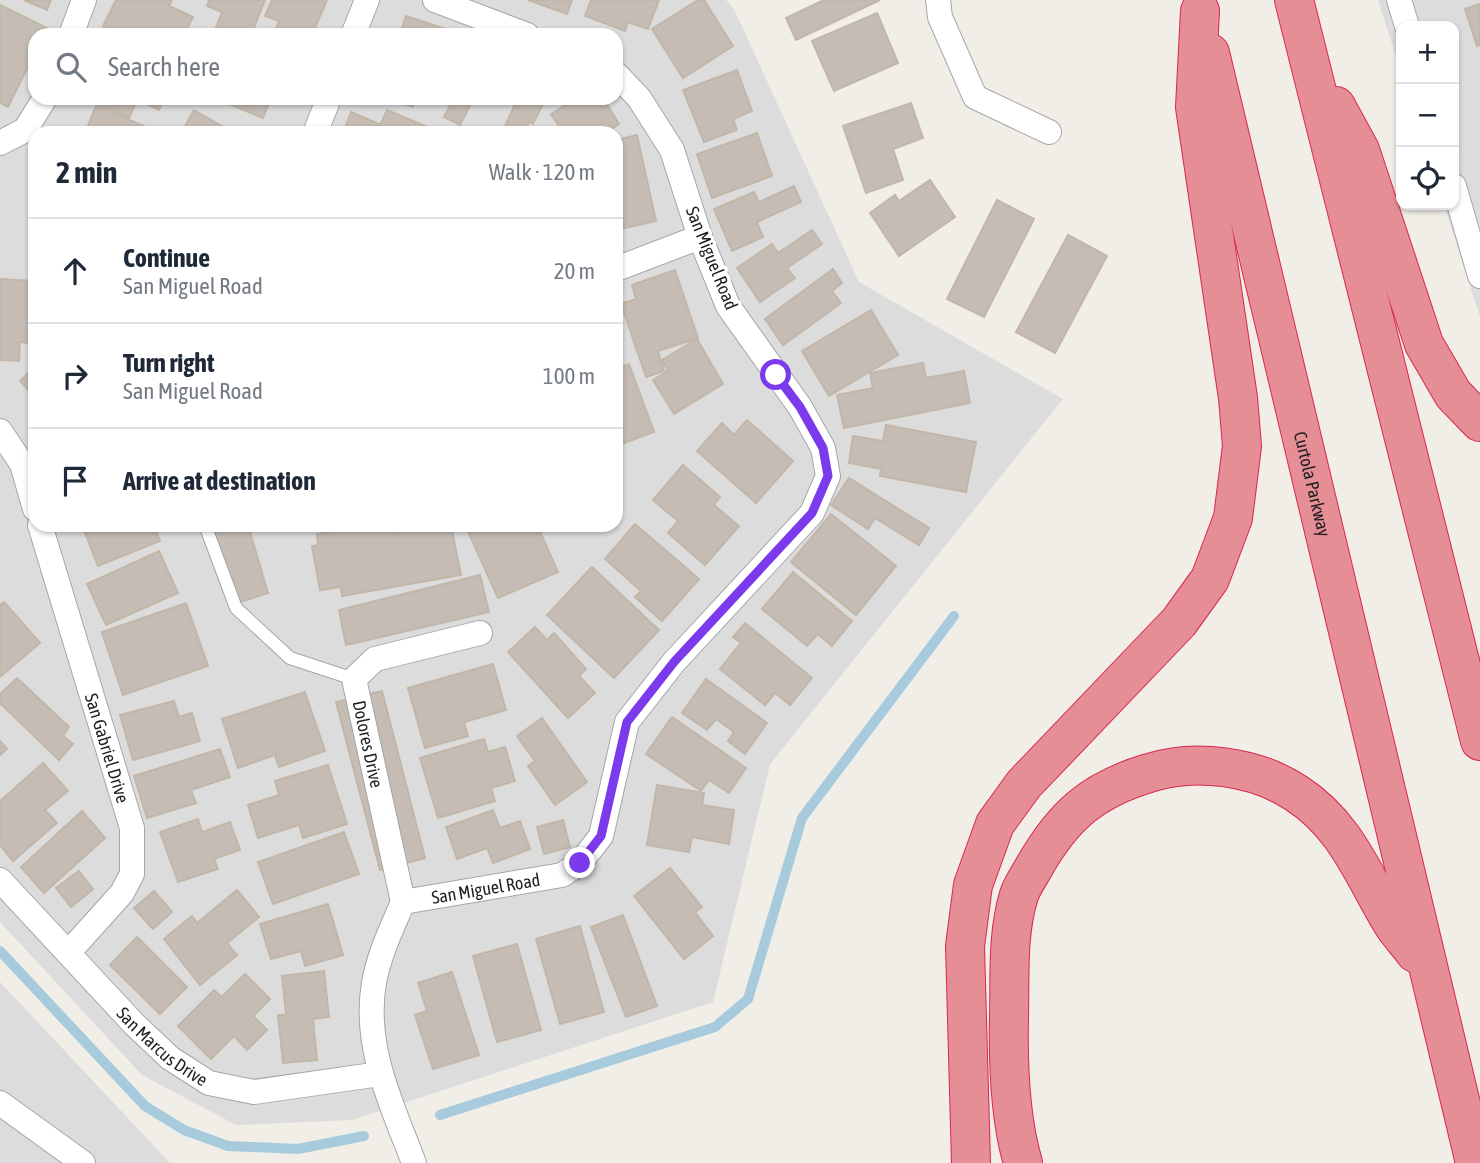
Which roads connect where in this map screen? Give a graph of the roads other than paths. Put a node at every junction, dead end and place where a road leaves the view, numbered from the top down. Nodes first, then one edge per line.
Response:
1 (84, 0) edge
2 (367, 0) edge
3 (435, 0) edge
4 (938, 0) edge
5 (1294, 0) edge
6 (1399, 0) edge
7 (1199, 5) edge
8 (1405, 21) edge
9 (74, 28) edge
10 (356, 28) edge
11 (509, 28) edge
12 (1307, 52) junction
13 (623, 81) edge
14 (41, 105) edge
15 (326, 105) edge
16 (318, 126) edge
17 (1049, 132) dead end
18 (0, 144) edge
19 (1459, 203) edge
20 (700, 237) junction
21 (623, 266) edge
22 (1480, 276) edge
23 (1480, 422) edge
24 (0, 431) edge
25 (28, 485) edge
26 (42, 532) edge
27 (208, 532) edge
28 (480, 633) dead end
29 (354, 679) junction
30 (1480, 741) edge
31 (0, 880) edge
32 (403, 902) junction
33 (68, 953) junction
34 (1427, 967) junction
35 (380, 1074) junction
36 (0, 1103) edge
37 (80, 1162) edge
38 (414, 1163) edge
39 (971, 1163) edge
40 (1023, 1163) edge
41 (1475, 1163) edge

1 - 9 street
2 - 10 street
3 - 11 street
4 - 17 street
5 - 12 highway
6 - 8 street
7 - 34 highway, Curtola Parkway
7 - 39 highway
12 - 23 highway
12 - 30 highway
13 - 20 street, San Miguel Road
14 - 18 street
15 - 16 street
19 - 22 street
20 - 21 street
20 - 32 street, San Miguel Road
24 - 25 street
26 - 33 street, San Gabriel Drive
27 - 29 lane
28 - 29 street, Dolores Drive
29 - 32 street, Dolores Drive
31 - 33 street, San Marcus Drive
32 - 35 street
33 - 35 street, San Marcus Drive
34 - 40 highway
34 - 41 highway, Curtola Parkway
35 - 38 street
36 - 37 street

